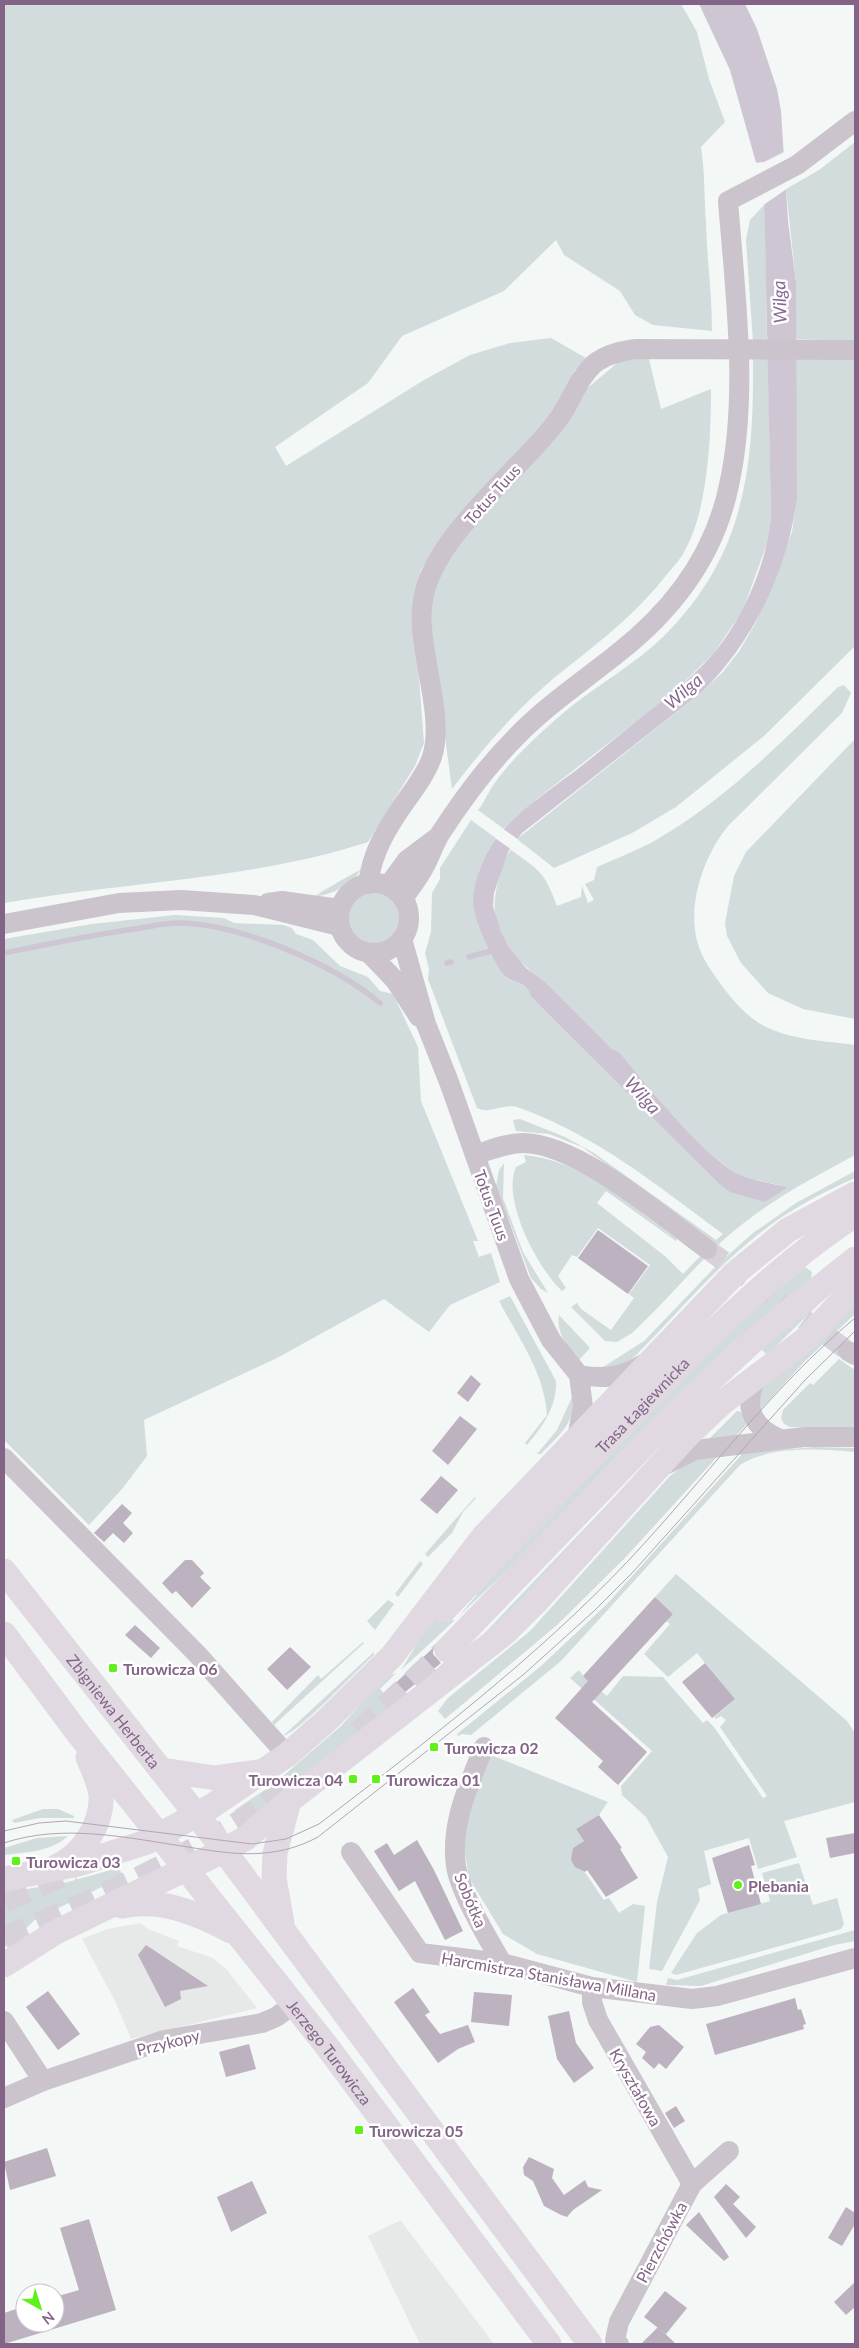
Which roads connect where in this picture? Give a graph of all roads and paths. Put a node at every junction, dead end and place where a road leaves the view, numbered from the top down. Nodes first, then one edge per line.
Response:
1 (855, 121) edge
2 (855, 350) edge
3 (368, 884) junction
4 (396, 892) junction
5 (339, 918) junction
6 (4, 924) edge
7 (402, 939) junction
8 (370, 954) junction
9 (426, 1024) junction
10 (475, 1156) junction
11 (855, 1194) edge
12 (855, 1215) edge
13 (708, 1249) tunnel mouth
14 (855, 1259) edge
15 (855, 1287) edge
16 (657, 1355) junction
17 (758, 1375) junction
18 (579, 1376) junction
19 (855, 1437) edge
20 (577, 1438) junction
21 (780, 1439) junction
22 (4, 1458) edge
23 (655, 1471) junction
24 (4, 1571) edge
25 (444, 1610) dead end
26 (4, 1634) edge
27 (447, 1650) tunnel mouth
28 (77, 1732) junction
29 (484, 1747) dead end
30 (287, 1755) junction
31 (162, 1770) junction
32 (267, 1770) junction
33 (289, 1801) junction
34 (196, 1815) junction
35 (159, 1836) junction
36 (224, 1851) junction
37 (351, 1852) dead end
38 (186, 1870) junction
39 (44, 1871) junction
40 (4, 1878) edge
41 (97, 1912) junction
42 (284, 1931) junction
43 (238, 1935) junction
44 (855, 1958) edge
45 (502, 1963) junction
46 (4, 1965) edge
47 (592, 1987) junction
48 (293, 2005) junction
49 (4, 2021) edge
50 (43, 2081) junction
51 (4, 2098) edge
52 (729, 2151) dead end
53 (692, 2184) junction
54 (549, 2344) edge
55 (590, 2344) edge
56 (619, 2344) edge

1 - 4 street
2 - 3 street, Totus Tuus
3 - 4 street
3 - 5 street
4 - 7 street
5 - 6 street
5 - 8 street
7 - 8 street
7 - 9 street, Totus Tuus
8 - 9 street, Totus Tuus
9 - 10 street, Totus Tuus
10 - 13 street
10 - 18 street, Totus Tuus
11 - 16 main road
12 - 25 main road, Trasa Łagiewnicka
14 - 27 main road, Trasa Łagiewnicka
15 - 17 main road
16 - 18 street
16 - 20 main road
17 - 21 street
17 - 23 main road
18 - 20 street
19 - 21 street
20 - 30 main road
21 - 23 street
22 - 30 street
23 - 33 main road
24 - 31 main road, Zbigniewa Herberta
26 - 28 main road
28 - 35 main road
28 - 39 main road
29 - 45 street, Sobótka
30 - 32 main road
31 - 32 main road
31 - 34 main road, Zbigniewa Herberta
32 - 34 main road
33 - 36 main road
33 - 42 main road
34 - 35 main road
34 - 36 main road, Zbigniewa Herberta
35 - 38 main road, Jerzego Turowicza
35 - 39 main road
36 - 38 main road
36 - 42 main road, Jerzego Turowicza
37 - 45 street, Harcmistrza Stanisława Millana
38 - 41 main road
38 - 43 main road, Jerzego Turowicza
39 - 40 main road
41 - 43 main road
41 - 46 main road
42 - 55 main road, Jerzego Turowicza
43 - 48 main road, Jerzego Turowicza
44 - 47 street, Harcmistrza Stanisława Millana
45 - 47 street, Harcmistrza Stanisława Millana
47 - 53 street, Kryształowa
48 - 50 street, Przykopy
48 - 54 main road, Jerzego Turowicza
49 - 50 street
50 - 51 street, Przykopy
52 - 53 street, Pierzchówka
53 - 56 street, Pierzchówka

